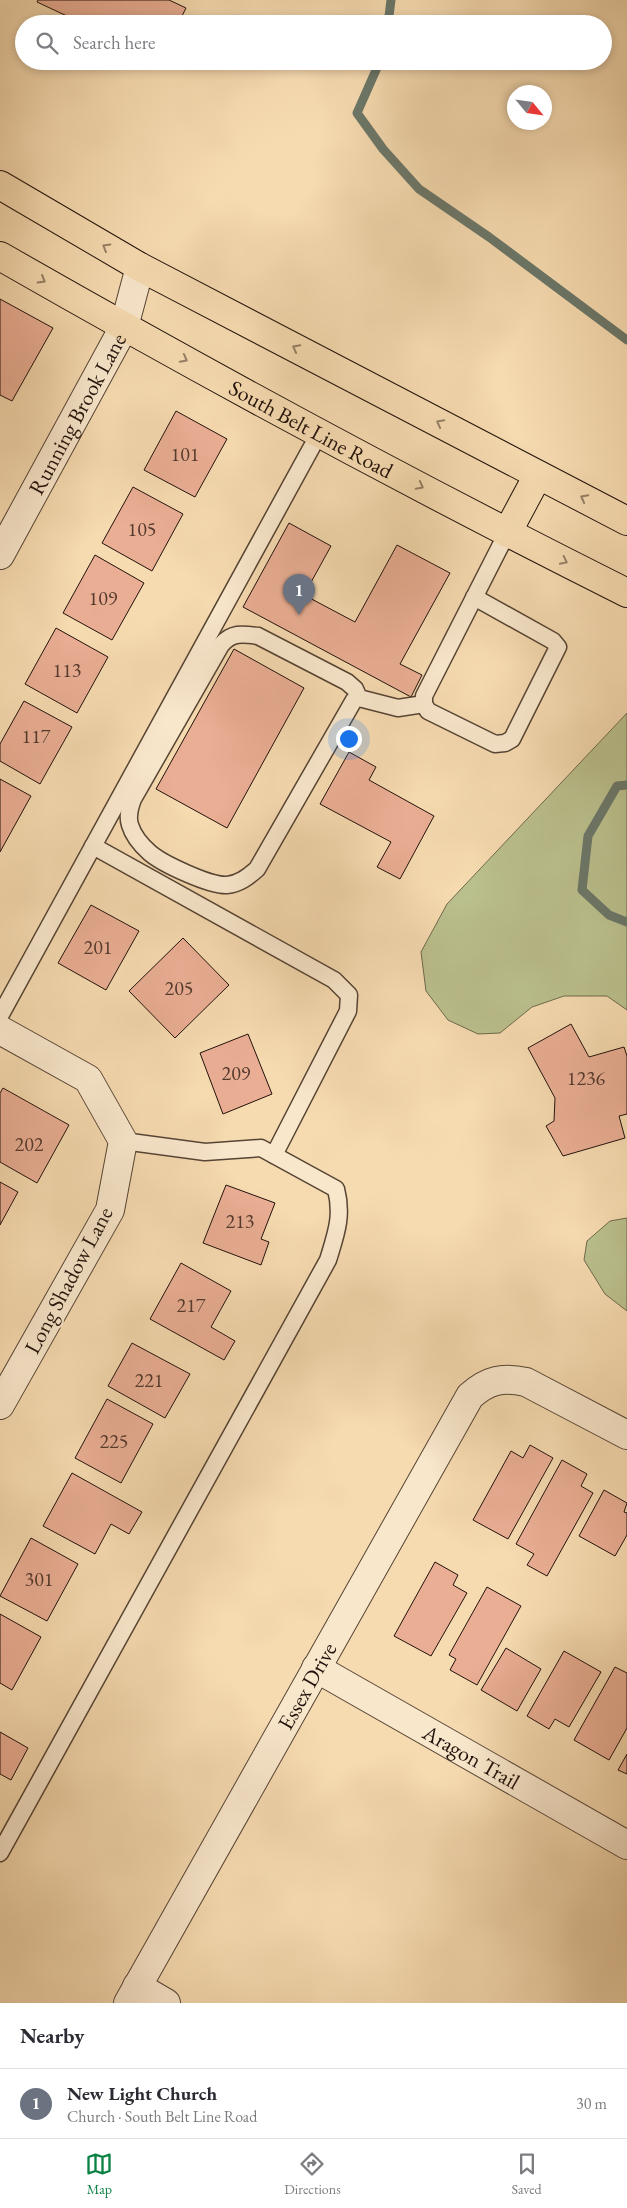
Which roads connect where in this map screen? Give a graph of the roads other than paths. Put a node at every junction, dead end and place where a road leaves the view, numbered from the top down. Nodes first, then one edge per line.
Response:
1 (0, 185) edge
2 (0, 256) edge
3 (140, 267) junction
4 (124, 327) junction
5 (320, 432) junction
6 (538, 474) junction
7 (627, 521) edge
8 (506, 533) junction
9 (0, 555) edge
10 (627, 593) edge
11 (474, 597) junction
12 (359, 698) junction
13 (424, 704) junction
14 (93, 846) junction
15 (0, 1016) edge
16 (0, 1030) edge
17 (123, 1141) junction
18 (274, 1155) junction
19 (0, 1405) edge
20 (627, 1435) edge
21 (316, 1668) junction
22 (627, 1844) edge
23 (0, 1853) edge
24 (132, 1995) edge
25 (166, 2003) edge

3 -> 1 main road
2 -> 4 main road, South Belt Line Road
3 - 4 street, Running Brook Lane
6 -> 3 main road
4 -> 5 main road, South Belt Line Road
4 - 9 street, Running Brook Lane
5 -> 8 main road, South Belt Line Road
5 - 14 lane
7 -> 6 main road
6 - 8 main road
8 -> 10 main road, South Belt Line Road
8 - 11 lane
11 - 13 lane
11 - 13 lane
12 - 12 lane
12 - 13 lane
14 - 15 lane
14 - 18 lane
16 - 17 street
17 - 18 lane
17 - 19 street, Long Shadow Lane
18 - 23 lane
20 - 21 street, Essex Drive
21 - 22 street, Aragon Trail
21 - 24 street, Essex Drive
24 - 25 street

